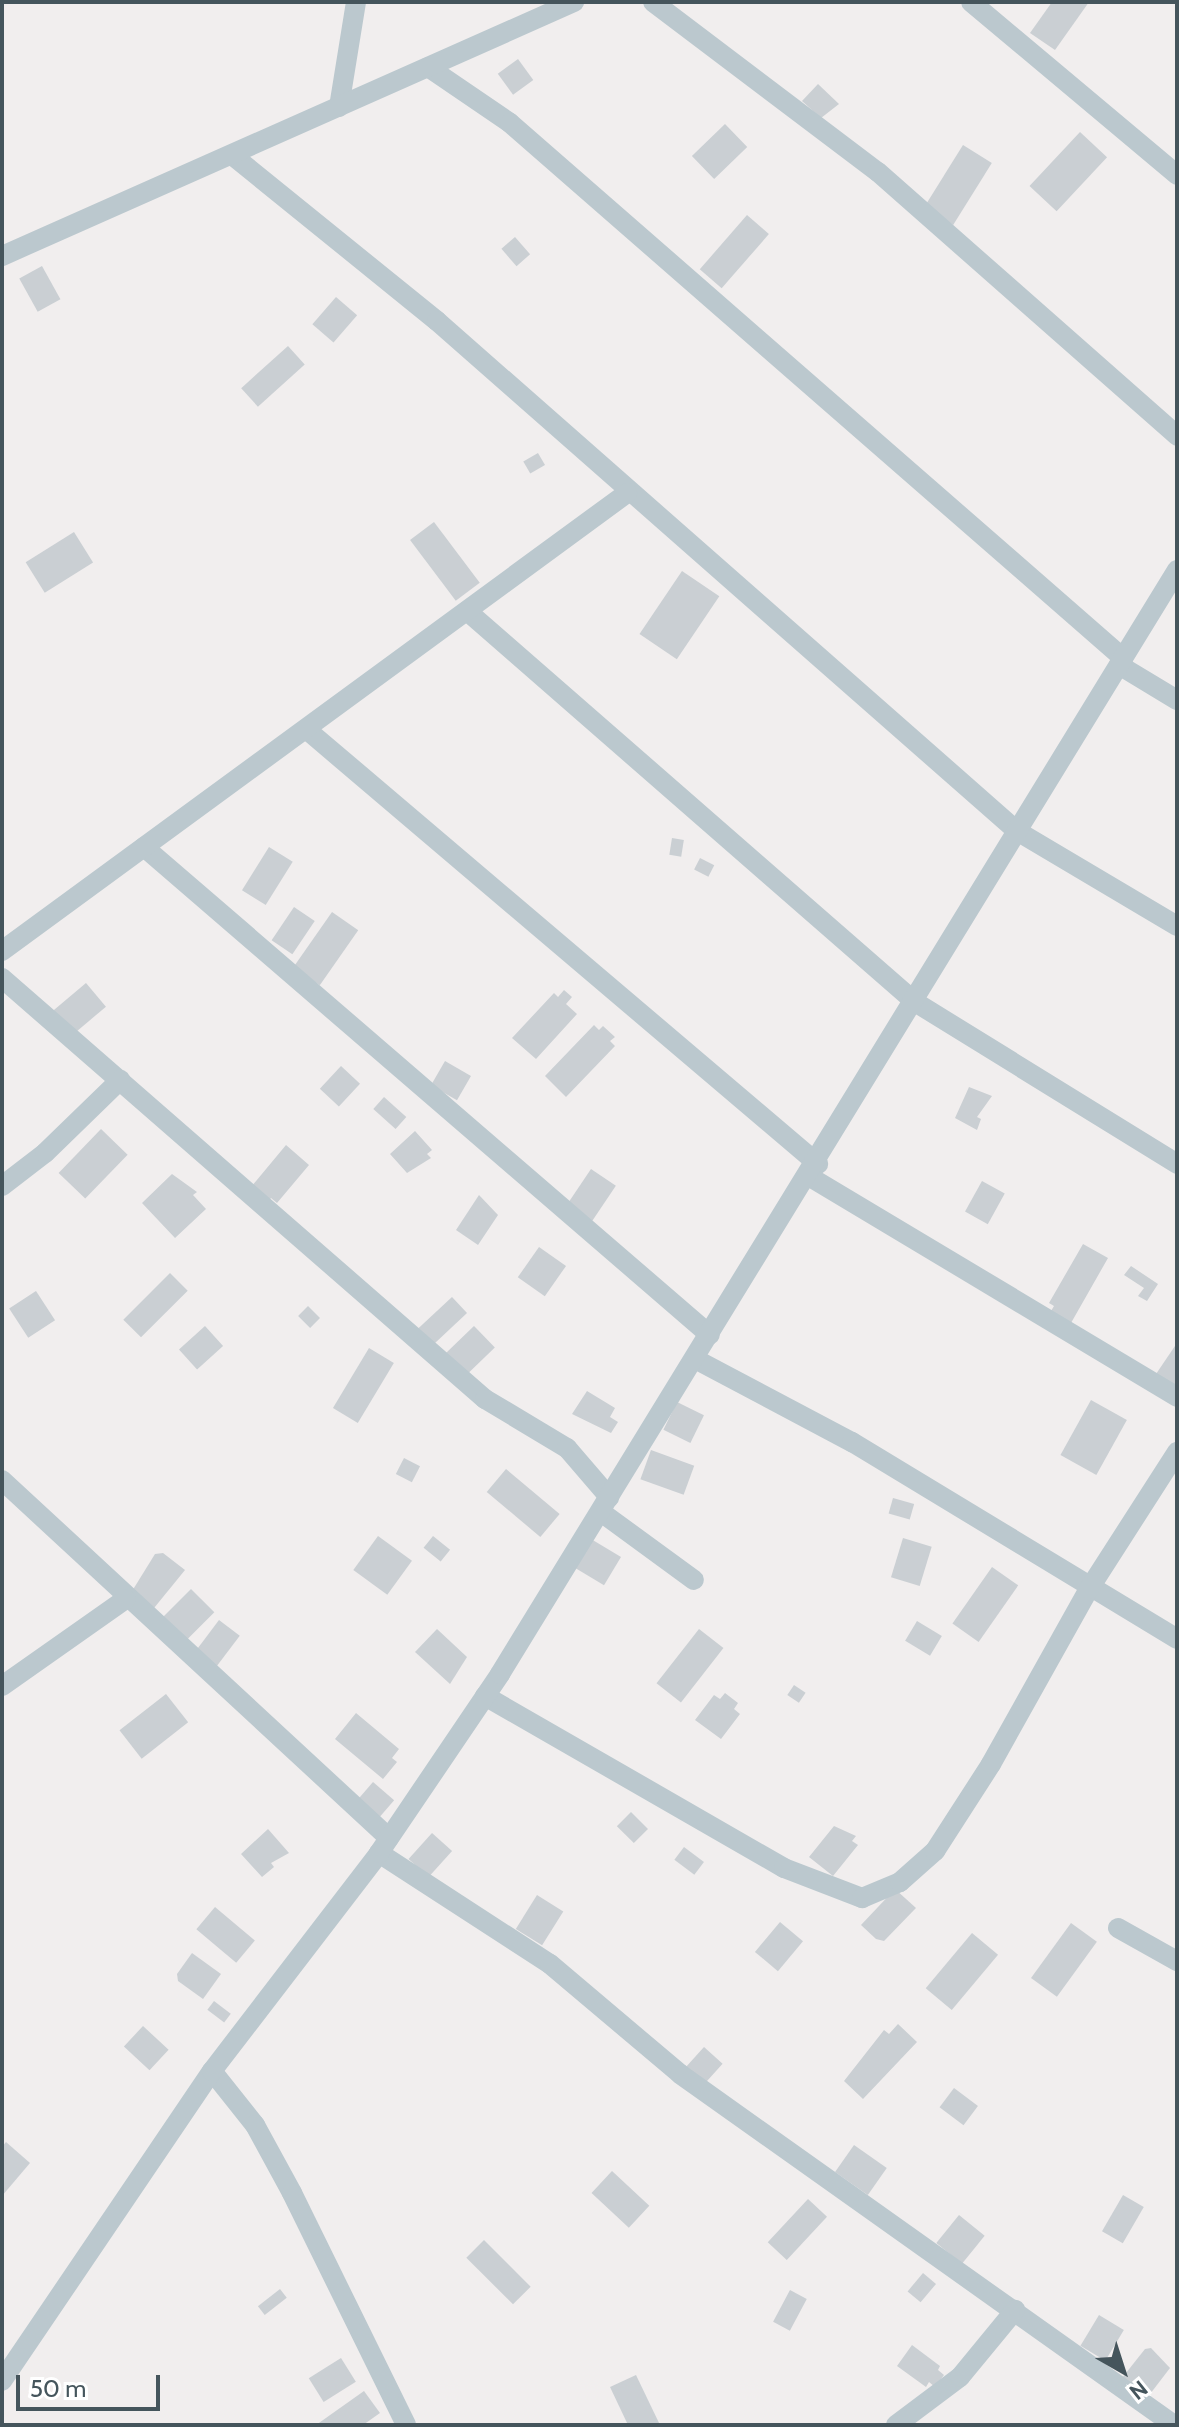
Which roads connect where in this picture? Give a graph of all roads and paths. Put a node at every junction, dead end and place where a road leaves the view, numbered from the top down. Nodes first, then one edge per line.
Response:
1 (356, 2) edge
2 (574, 2) edge
3 (653, 2) edge
4 (971, 2) edge
5 (428, 67) junction
6 (339, 107) junction
7 (232, 155) junction
8 (1177, 175) edge
9 (2, 256) edge
10 (1177, 436) edge
11 (627, 493) junction
12 (1177, 570) edge
13 (467, 611) junction
14 (1121, 662) junction
15 (1177, 700) edge
16 (306, 729) junction
17 (1017, 831) junction
18 (144, 847) junction
19 (1177, 926) edge
20 (2, 951) edge
21 (2, 978) edge
22 (915, 1002) junction
23 (120, 1080) junction
24 (1177, 1164) edge
25 (814, 1170) junction
26 (2, 1186) edge
27 (710, 1335) junction
28 (695, 1359) junction
29 (1177, 1397) edge
30 (1177, 1452) edge
31 (2, 1480) edge
32 (605, 1505) junction
33 (694, 1580) dead end
34 (1089, 1589) junction
35 (126, 1599) junction
36 (1177, 1639) edge
37 (2, 1686) edge
38 (485, 1696) junction
39 (384, 1845) junction
40 (1118, 1928) dead end
41 (1177, 1961) edge
42 (212, 2071) junction
43 (1015, 2310) junction
44 (2, 2381) edge
45 (406, 2425) edge
46 (896, 2425) edge
47 (1174, 2425) edge

1 - 6 street
2 - 5 street
3 - 10 street
4 - 8 street
5 - 6 street
5 - 14 street
6 - 7 street
7 - 9 street
7 - 11 street
11 - 13 street
11 - 17 street
12 - 14 street
13 - 16 street
13 - 22 street
14 - 15 street
14 - 17 street
16 - 18 street
16 - 25 street
17 - 19 street
17 - 22 street
18 - 20 street
18 - 27 street
21 - 23 street
22 - 24 street
22 - 25 street
23 - 26 street
23 - 32 street
25 - 27 street
25 - 29 street
27 - 28 street
28 - 32 street
28 - 34 street
30 - 34 street
31 - 35 street
32 - 33 street
32 - 38 street
34 - 36 street
34 - 38 street
35 - 37 street
35 - 39 street
38 - 39 street
39 - 42 street
39 - 43 street
40 - 41 street
42 - 44 street
42 - 45 street
43 - 46 street
43 - 47 street

